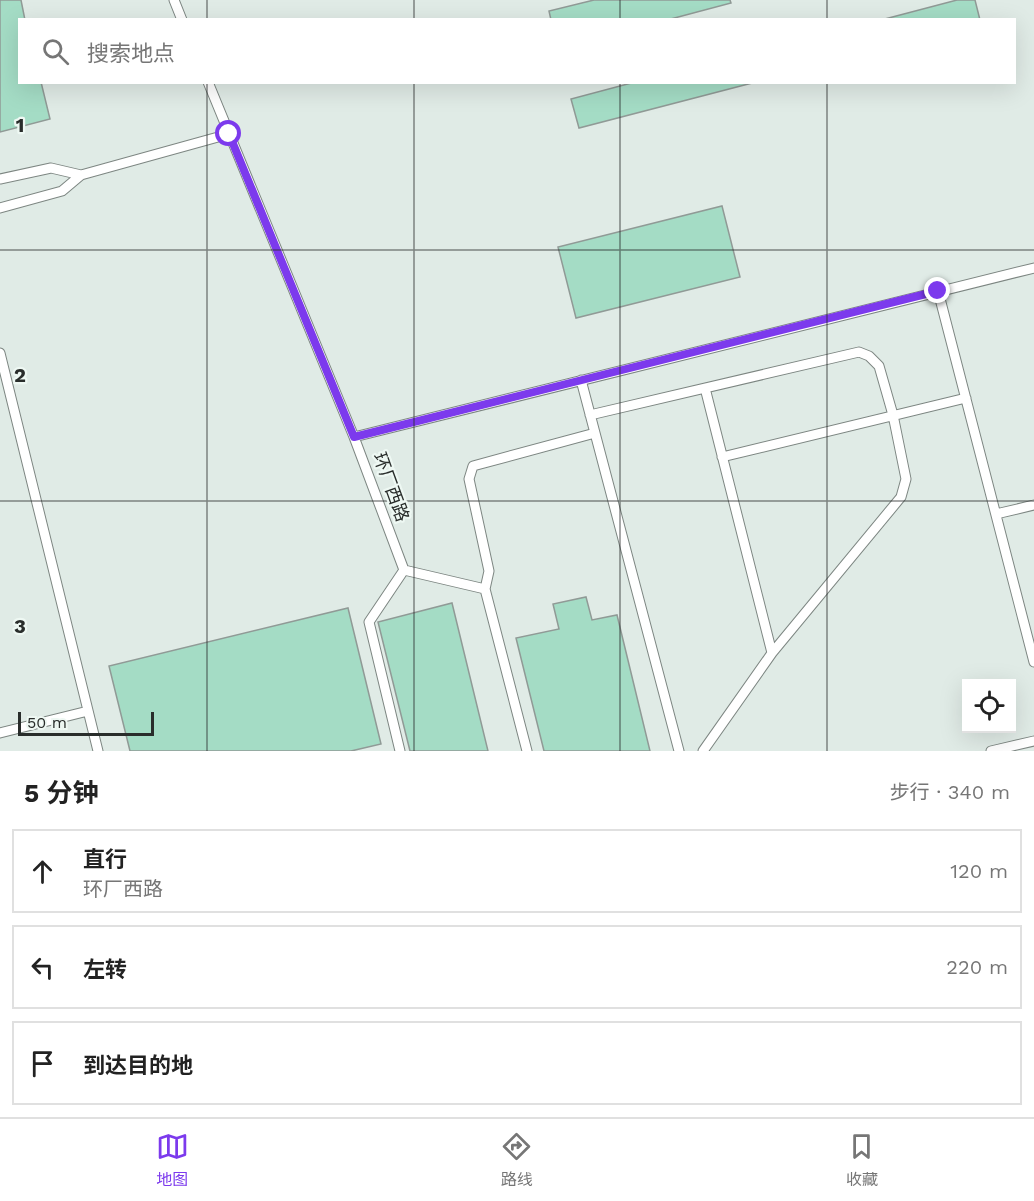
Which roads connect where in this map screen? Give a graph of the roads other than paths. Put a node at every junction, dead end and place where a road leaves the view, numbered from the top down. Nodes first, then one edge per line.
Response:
1 (174, 0) edge
2 (181, 18) edge
3 (209, 84) edge
4 (229, 134) junction
5 (81, 175) junction
6 (0, 179) edge
7 (0, 208) edge
8 (1034, 267) edge
9 (938, 291) junction
10 (0, 353) edge
11 (581, 380) junction
12 (705, 388) junction
13 (966, 398) junction
14 (590, 415) junction
15 (893, 415) junction
16 (595, 433) junction
17 (354, 437) junction
18 (722, 457) junction
19 (1034, 505) edge
20 (996, 514) junction
21 (404, 570) junction
22 (485, 589) junction
23 (772, 653) junction
24 (1034, 662) edge
25 (88, 711) junction
26 (0, 734) edge
27 (1034, 741) edge
28 (98, 751) edge
29 (400, 751) edge
30 (527, 751) edge
31 (679, 751) edge
32 (703, 751) edge
33 (991, 751) edge

1 - 2 lane
3 - 4 lane, 环厂西路
4 - 5 lane
4 - 17 lane, 环厂西路
5 - 6 lane
5 - 7 lane
8 - 9 lane
9 - 11 lane
9 - 13 lane
10 - 25 lane
11 - 14 lane
11 - 17 lane
12 - 14 lane
12 - 15 lane
12 - 18 lane
13 - 15 lane
13 - 20 lane
14 - 16 lane
15 - 18 lane
15 - 23 lane
16 - 22 lane
16 - 31 lane
17 - 21 lane, 环厂西路
18 - 23 lane
19 - 20 lane
20 - 24 lane
21 - 22 lane
21 - 29 lane
22 - 30 lane
23 - 32 lane
25 - 26 lane
25 - 28 lane
27 - 33 lane

